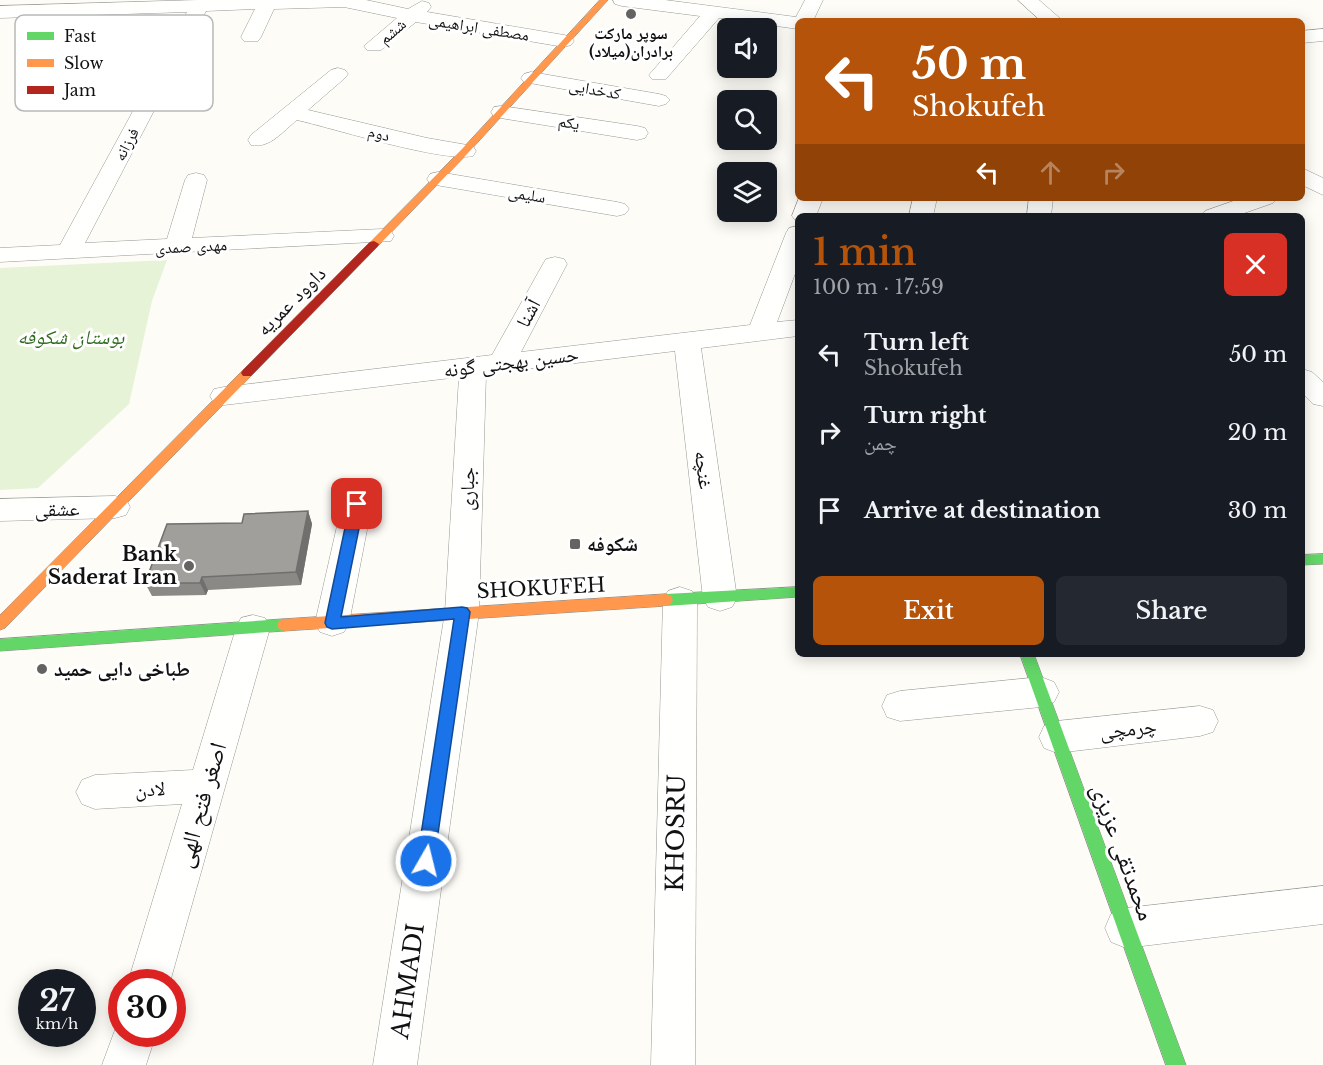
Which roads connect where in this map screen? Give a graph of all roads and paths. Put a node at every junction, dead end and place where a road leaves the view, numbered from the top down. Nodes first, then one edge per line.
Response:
1 (430, 0) edge
2 (604, 0) edge
3 (622, 0) edge
4 (814, 0) edge
5 (1027, 0) edge
6 (344, 1) edge
7 (255, 2) edge
8 (644, 2) edge
9 (114, 4) edge
10 (200, 5) junction
11 (0, 12) edge
12 (714, 12) junction
13 (195, 15) edge
14 (410, 15) junction
15 (805, 18) edge
16 (1049, 18) edge
17 (795, 23) edge
18 (1323, 35) edge
19 (251, 37) dead end
20 (1305, 37) edge
21 (564, 40) junction
22 (374, 46) dead end
23 (338, 74) dead end
24 (659, 75) dead end
25 (531, 78) junction
26 (659, 100) dead end
27 (143, 111) edge
28 (292, 112) junction
29 (502, 112) junction
30 (637, 132) dead end
31 (259, 140) dead end
32 (465, 151) junction
33 (438, 179) junction
34 (196, 180) dead end
35 (1256, 201) edge
36 (617, 209) dead end
37 (1222, 213) edge
38 (382, 236) junction
39 (795, 241) edge
40 (177, 247) junction
41 (68, 252) junction
42 (0, 255) edge
43 (555, 264) dead end
44 (795, 328) edge
45 (760, 333) junction
46 (687, 342) junction
47 (487, 365) junction
48 (1305, 381) edge
49 (224, 396) junction
50 (1323, 397) edge
51 (357, 504) dead end
52 (115, 507) junction
53 (0, 510) edge
54 (1323, 558) edge
55 (1305, 560) edge
56 (795, 592) edge
57 (720, 598) junction
58 (680, 600) junction
59 (462, 612) junction
60 (332, 623) junction
61 (0, 624) edge
62 (253, 628) junction
63 (0, 645) edge
64 (1028, 657) edge
65 (1041, 692) junction
66 (900, 705) dead end
67 (1200, 721) dead end
68 (1057, 737) junction
69 (206, 786) junction
70 (94, 792) dead end
71 (1323, 905) edge
72 (1126, 928) junction
73 (152, 969) edge
74 (130, 1047) edge
75 (124, 1065) edge
76 (395, 1065) edge
77 (673, 1065) edge
78 (1176, 1065) edge

1 - 14 street, ششم
2 - 21 street, داوود عمریه
3 - 8 street
4 - 15 street
5 - 16 street
6 - 7 street, مصطفی ابراهیمی
6 - 14 street, مصطفی ابراهیمی
7 - 10 street, مصطفی ابراهیمی
7 - 19 street
8 - 12 street
9 - 10 street, مصطفی ابراهیمی
9 - 11 street, مصطفی ابراهیمی
10 - 13 street, فرزانه
12 - 17 street
12 - 24 street
14 - 21 street, مصطفی ابراهیمی
14 - 22 street, ششم
18 - 20 street
21 - 25 street, داوود عمریه
23 - 28 street
25 - 26 street, کدخدایی
25 - 29 street, داوود عمریه
27 - 41 street, فرزانه
28 - 31 street
28 - 32 street, دوم
29 - 30 street, یکم
29 - 32 street, داوود عمریه
32 - 33 street, داوود عمریه
33 - 36 street, سلیمی
33 - 38 street, داوود عمریه
34 - 40 street
35 - 37 street
38 - 40 street, مهدی صمدی
38 - 49 street, داوود عمریه
39 - 45 street
40 - 41 street, مهدی صمدی
41 - 42 street, مهدی صمدی
43 - 47 street, آشنا
44 - 45 street, حسین بهجتی گونه
45 - 46 street, حسین بهجتی گونه
46 - 47 street, حسین بهجتی گونه
46 - 57 street, غنچه
47 - 49 street, حسین بهجتی گونه
47 - 59 street, جباری
48 - 50 street
49 - 52 street, داوود عمریه
51 - 60 street
52 - 53 street, عشقی
52 - 61 street, داوود عمریه
54 - 55 street
56 - 57 street, SHOKUFEH
57 - 58 street, SHOKUFEH
58 - 59 street, SHOKUFEH
58 - 77 street, KHOSRU
59 - 60 street, SHOKUFEH
59 - 76 street, AHMADI
60 - 62 street, SHOKUFEH
62 - 63 street, SHOKUFEH
62 - 69 street, اصغر فتح الهی
64 - 65 street, محمدتقی عزیزی
65 - 66 street
65 - 68 street, محمدتقی عزیزی
67 - 68 street, چرمچی
68 - 72 street, محمدتقی عزیزی
69 - 70 street, لادن
69 - 73 street, اصغر فتح الهی
71 - 72 street
72 - 78 street, محمدتقی عزیزی
74 - 75 street

